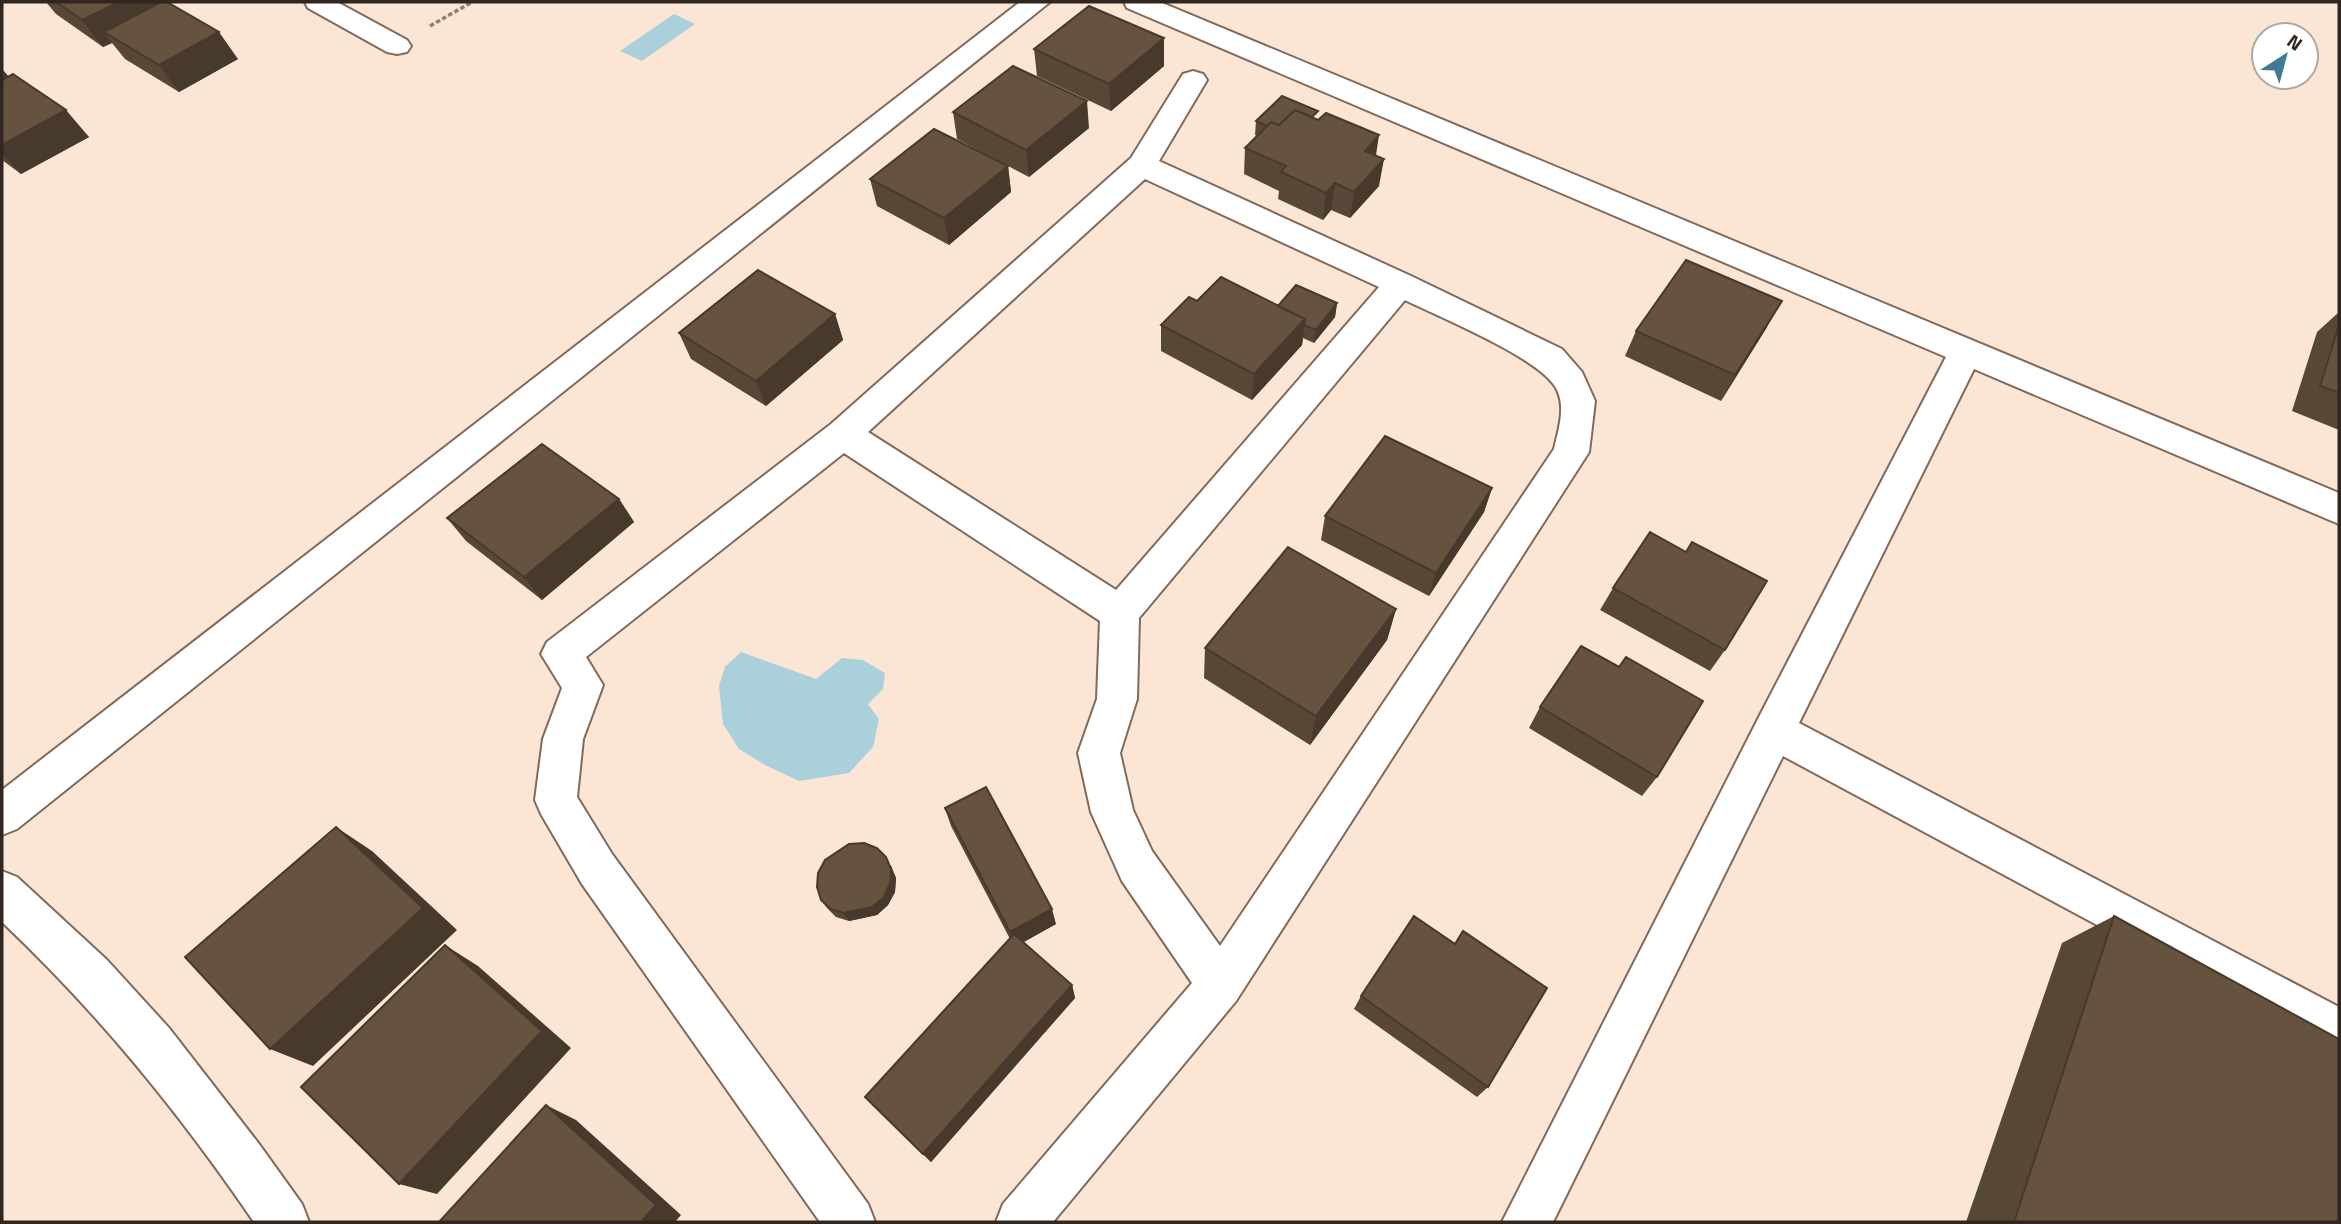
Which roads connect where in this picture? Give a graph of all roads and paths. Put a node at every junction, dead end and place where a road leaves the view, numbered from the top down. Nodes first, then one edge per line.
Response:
1 (318, 2) edge
2 (1037, 2) edge
3 (1138, 2) edge
4 (397, 46) dead end
5 (1193, 80) dead end
6 (1143, 165) junction
7 (1400, 284) junction
8 (1966, 352) junction
9 (843, 434) junction
10 (2339, 509) edge
11 (1120, 613) junction
12 (1773, 730) junction
13 (2, 815) edge
14 (2, 892) edge
15 (1220, 985) junction
16 (2339, 1032) edge
17 (284, 1222) edge
18 (850, 1222) edge
19 (1021, 1222) edge
20 (1527, 1222) edge

1 - 4 street
2 - 13 street
3 - 8 street
5 - 6 street
6 - 7 street
6 - 9 street
7 - 11 street
7 - 15 street
8 - 10 street
8 - 12 street
9 - 11 street
9 - 18 street
11 - 15 street
12 - 16 street
12 - 20 street
14 - 17 street
15 - 19 street

